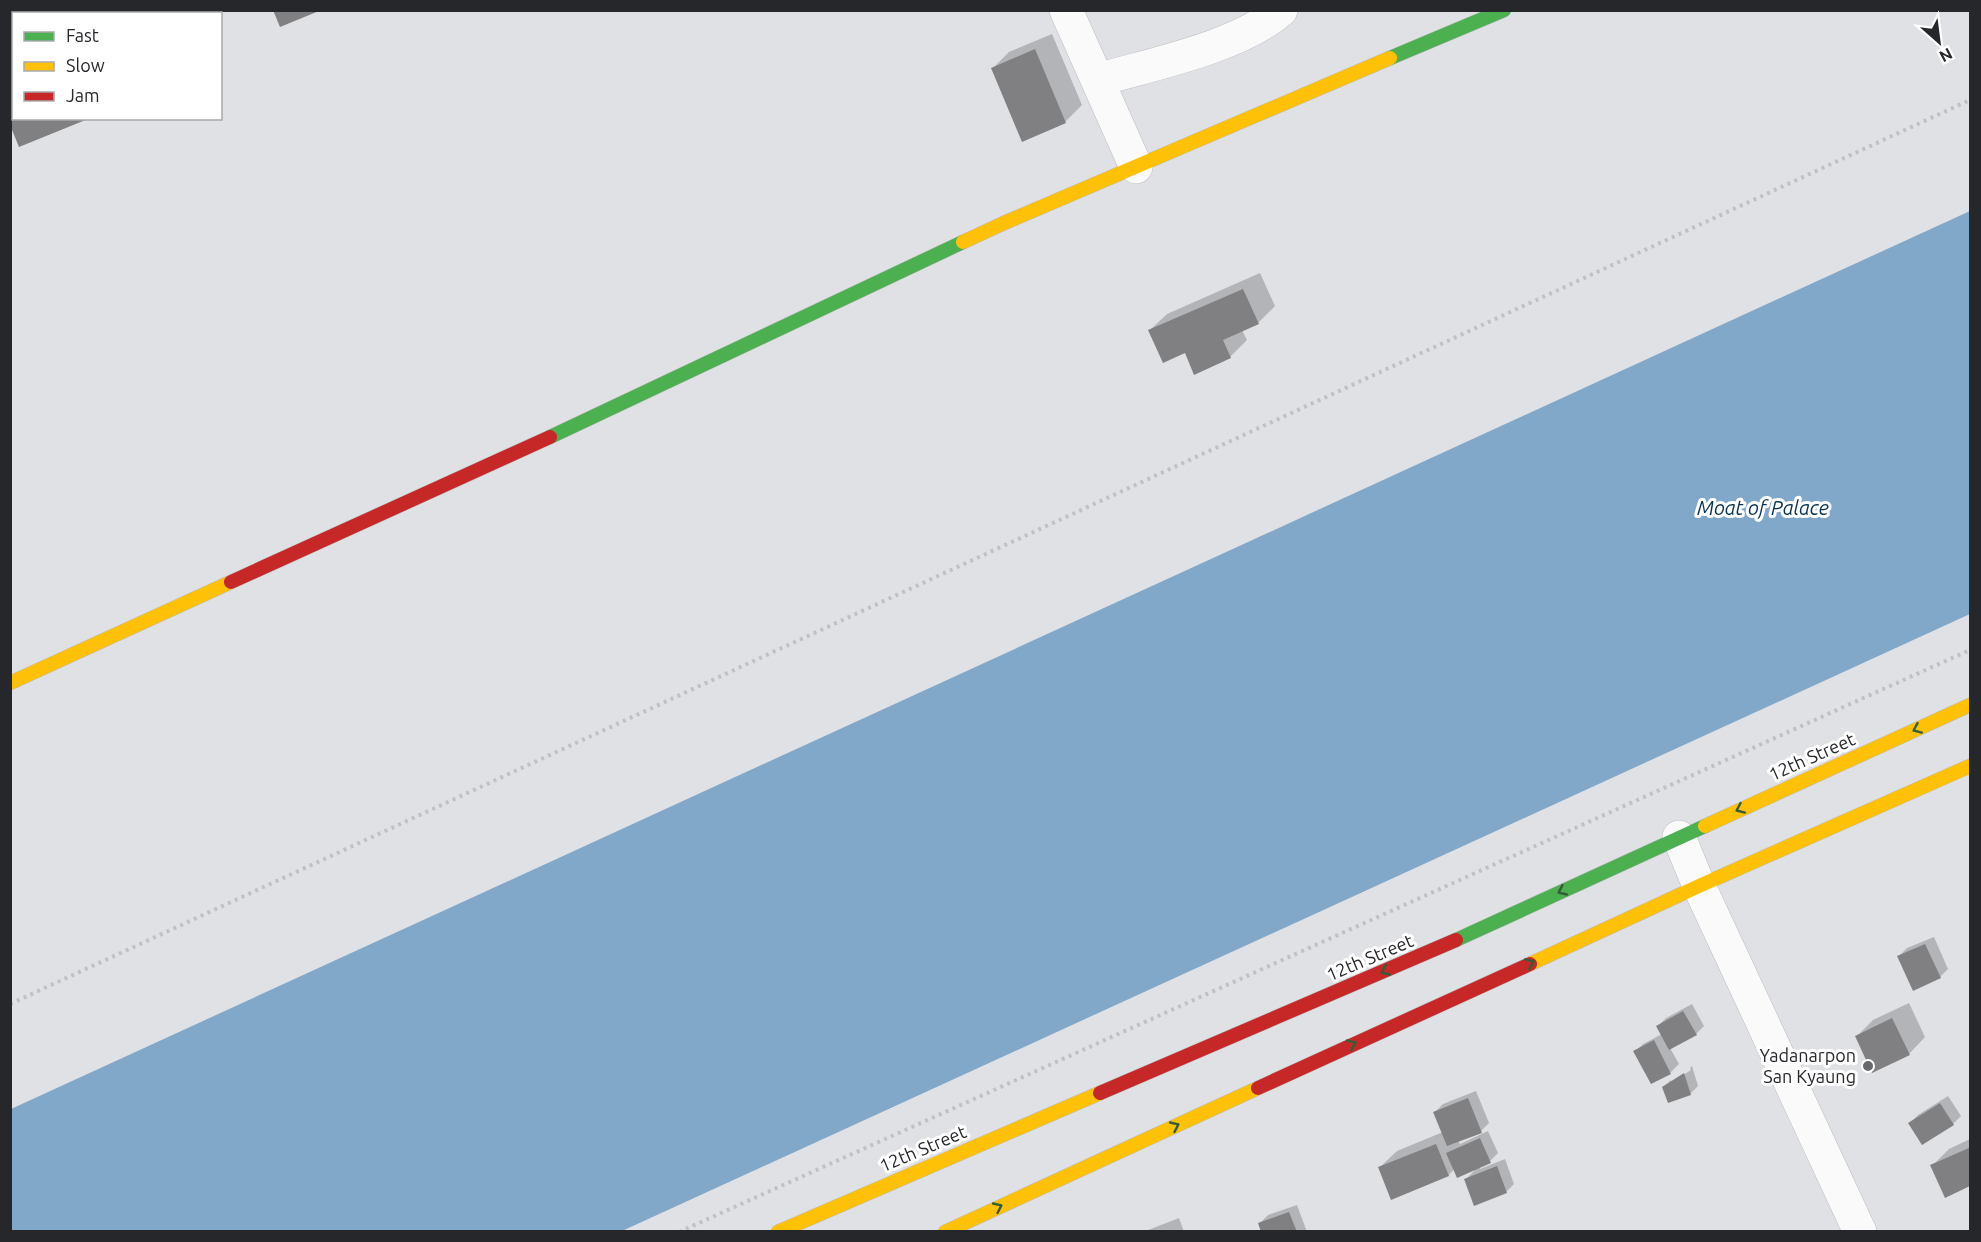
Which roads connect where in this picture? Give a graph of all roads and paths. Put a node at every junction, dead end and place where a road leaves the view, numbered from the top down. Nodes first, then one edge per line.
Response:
1 (1066, 10) edge
2 (1281, 10) edge
3 (1504, 10) edge
4 (1098, 80) junction
5 (1971, 100) edge
6 (1136, 167) junction
7 (1971, 650) edge
8 (10, 683) edge
9 (1971, 705) edge
10 (1971, 766) edge
11 (1679, 837) junction
12 (1699, 886) junction
13 (10, 1004) edge
14 (679, 1232) edge
15 (778, 1232) edge
16 (945, 1232) edge
17 (1860, 1232) edge

1 - 4 street
2 - 4 street
3 - 6 main road
4 - 6 street
5 - 13 path
6 - 8 main road
7 - 14 path
9 -> 11 main road, 12th Street
10 - 12 main road
11 - 12 street
11 -> 15 main road, 12th Street
16 -> 12 main road
12 - 17 street

